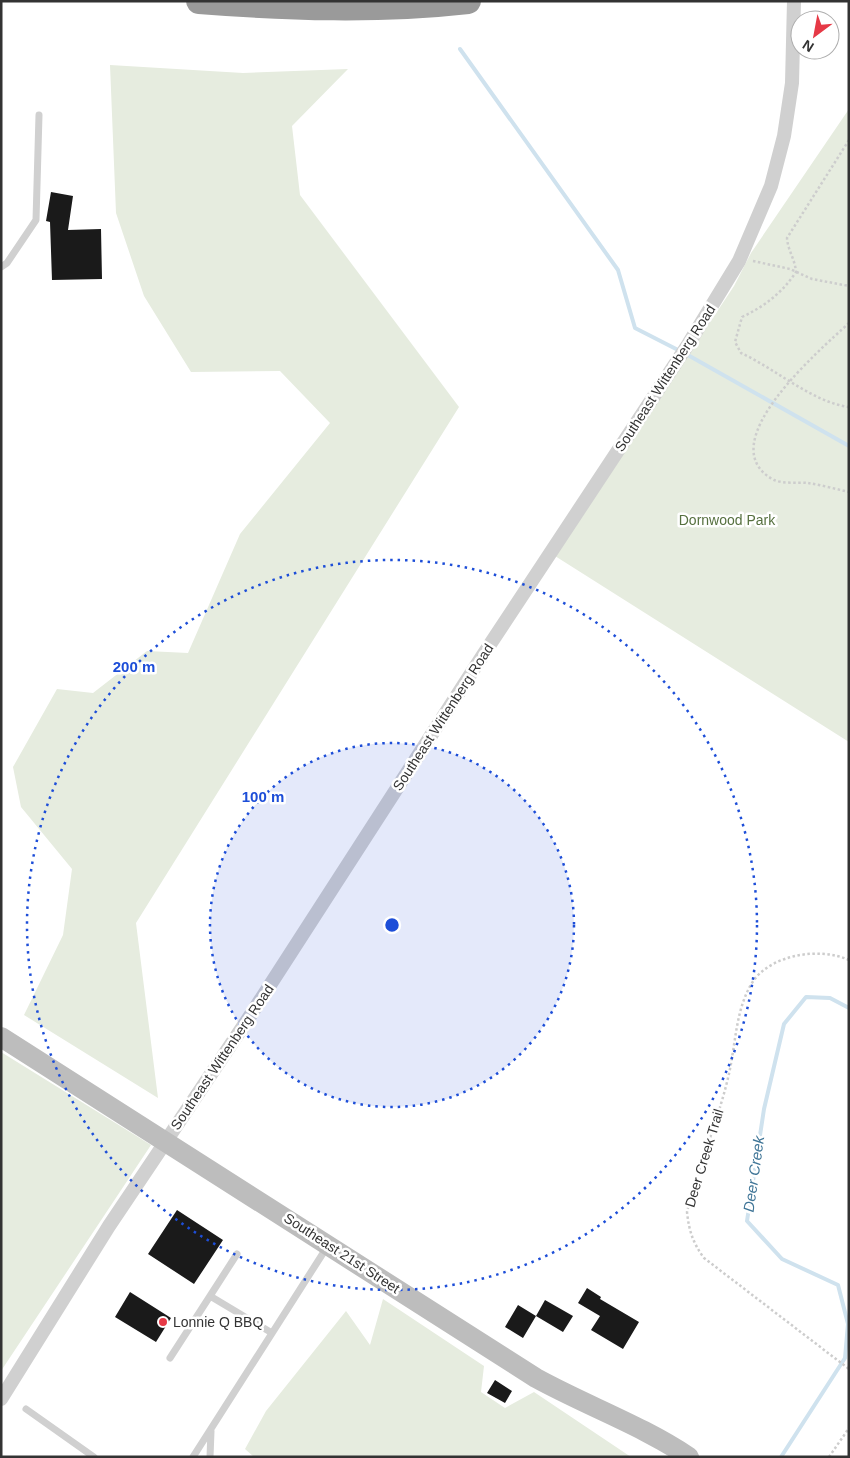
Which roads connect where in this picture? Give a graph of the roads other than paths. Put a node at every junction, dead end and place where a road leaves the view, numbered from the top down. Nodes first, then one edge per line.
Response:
1 (199, 1) edge
2 (468, 1) edge
3 (794, 1) edge
4 (39, 115) dead end
5 (1, 267) edge
6 (1, 1038) edge
7 (166, 1142) junction
8 (329, 1244) junction
9 (237, 1254) dead end
10 (210, 1296) junction
11 (272, 1333) junction
12 (170, 1358) dead end
13 (1, 1399) edge
14 (26, 1410) dead end
15 (212, 1428) junction
16 (94, 1457) edge
17 (193, 1457) edge
18 (210, 1457) edge
19 (689, 1457) edge

1 - 2 highway
3 - 7 street, Southeast Wittenberg Road
4 - 5 lane
6 - 7 street, Southeast 21st Street
7 - 8 street, Southeast 21st Street
7 - 13 street, Southeast Wittenberg Road
8 - 11 lane
8 - 19 street, Southeast 21st Street
9 - 10 lane
10 - 11 lane
10 - 12 lane
11 - 15 lane
14 - 16 lane
15 - 17 lane
15 - 18 lane

